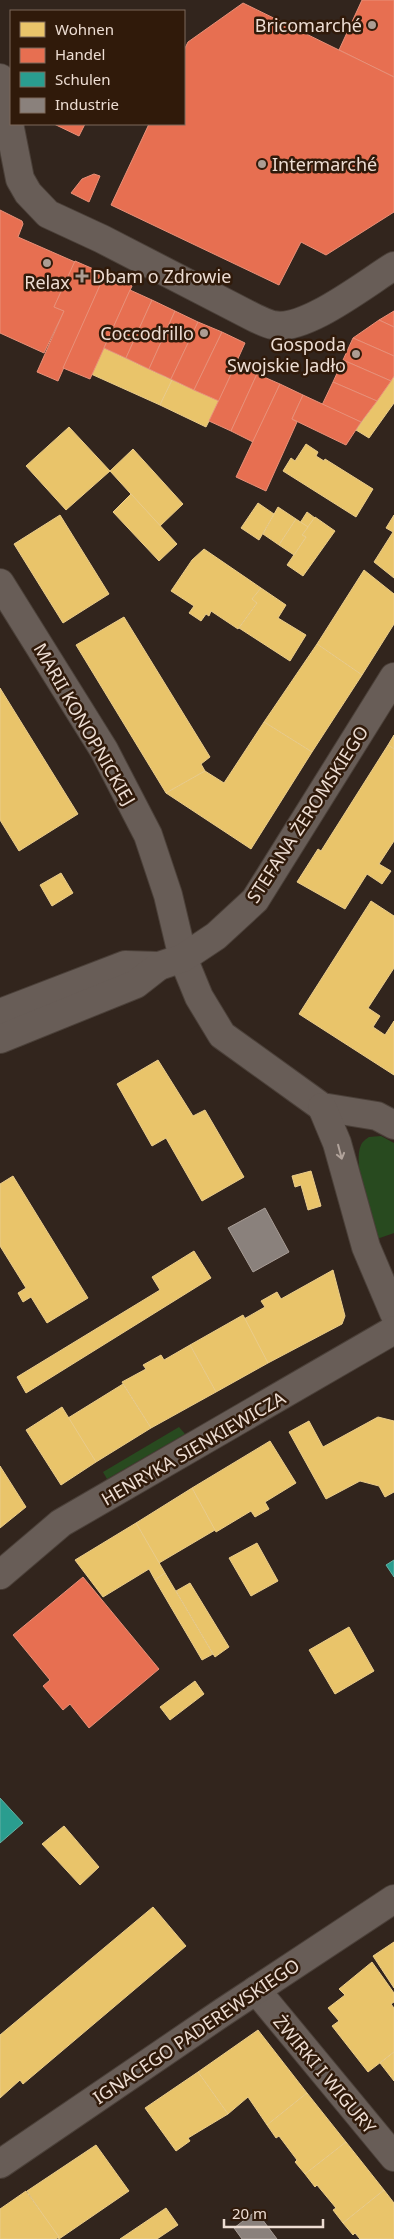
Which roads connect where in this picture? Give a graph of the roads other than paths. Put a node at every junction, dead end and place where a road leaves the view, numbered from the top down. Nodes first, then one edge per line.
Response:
1 (0, 78) edge
2 (394, 266) edge
3 (0, 583) edge
4 (394, 677) edge
5 (171, 962) junction
6 (0, 1013) edge
7 (0, 1039) edge
8 (322, 1107) junction
9 (394, 1125) edge
10 (394, 1313) edge
11 (394, 1330) edge
12 (0, 1575) edge
13 (394, 1899) edge
14 (256, 1990) junction
15 (394, 2157) edge
16 (0, 2164) edge

1 - 2 street
3 - 5 street, MARII KONOPNICKIEJ
4 - 5 street, STEFANA ŻEROMSKIEGO
5 - 6 street
5 - 7 street, STEFANA ŻEROMSKIEGO
5 - 8 street, MARII KONOPNICKIEJ
8 - 9 street, MARII KONOPNICKIEJ
8 -> 10 street
11 - 12 street, HENRYKA SIENKIEWICZA
13 - 14 street, IGNACEGO PADEREWSKIEGO
14 - 15 street, ŻWIRKI I WIGURY
14 - 16 street, IGNACEGO PADEREWSKIEGO

